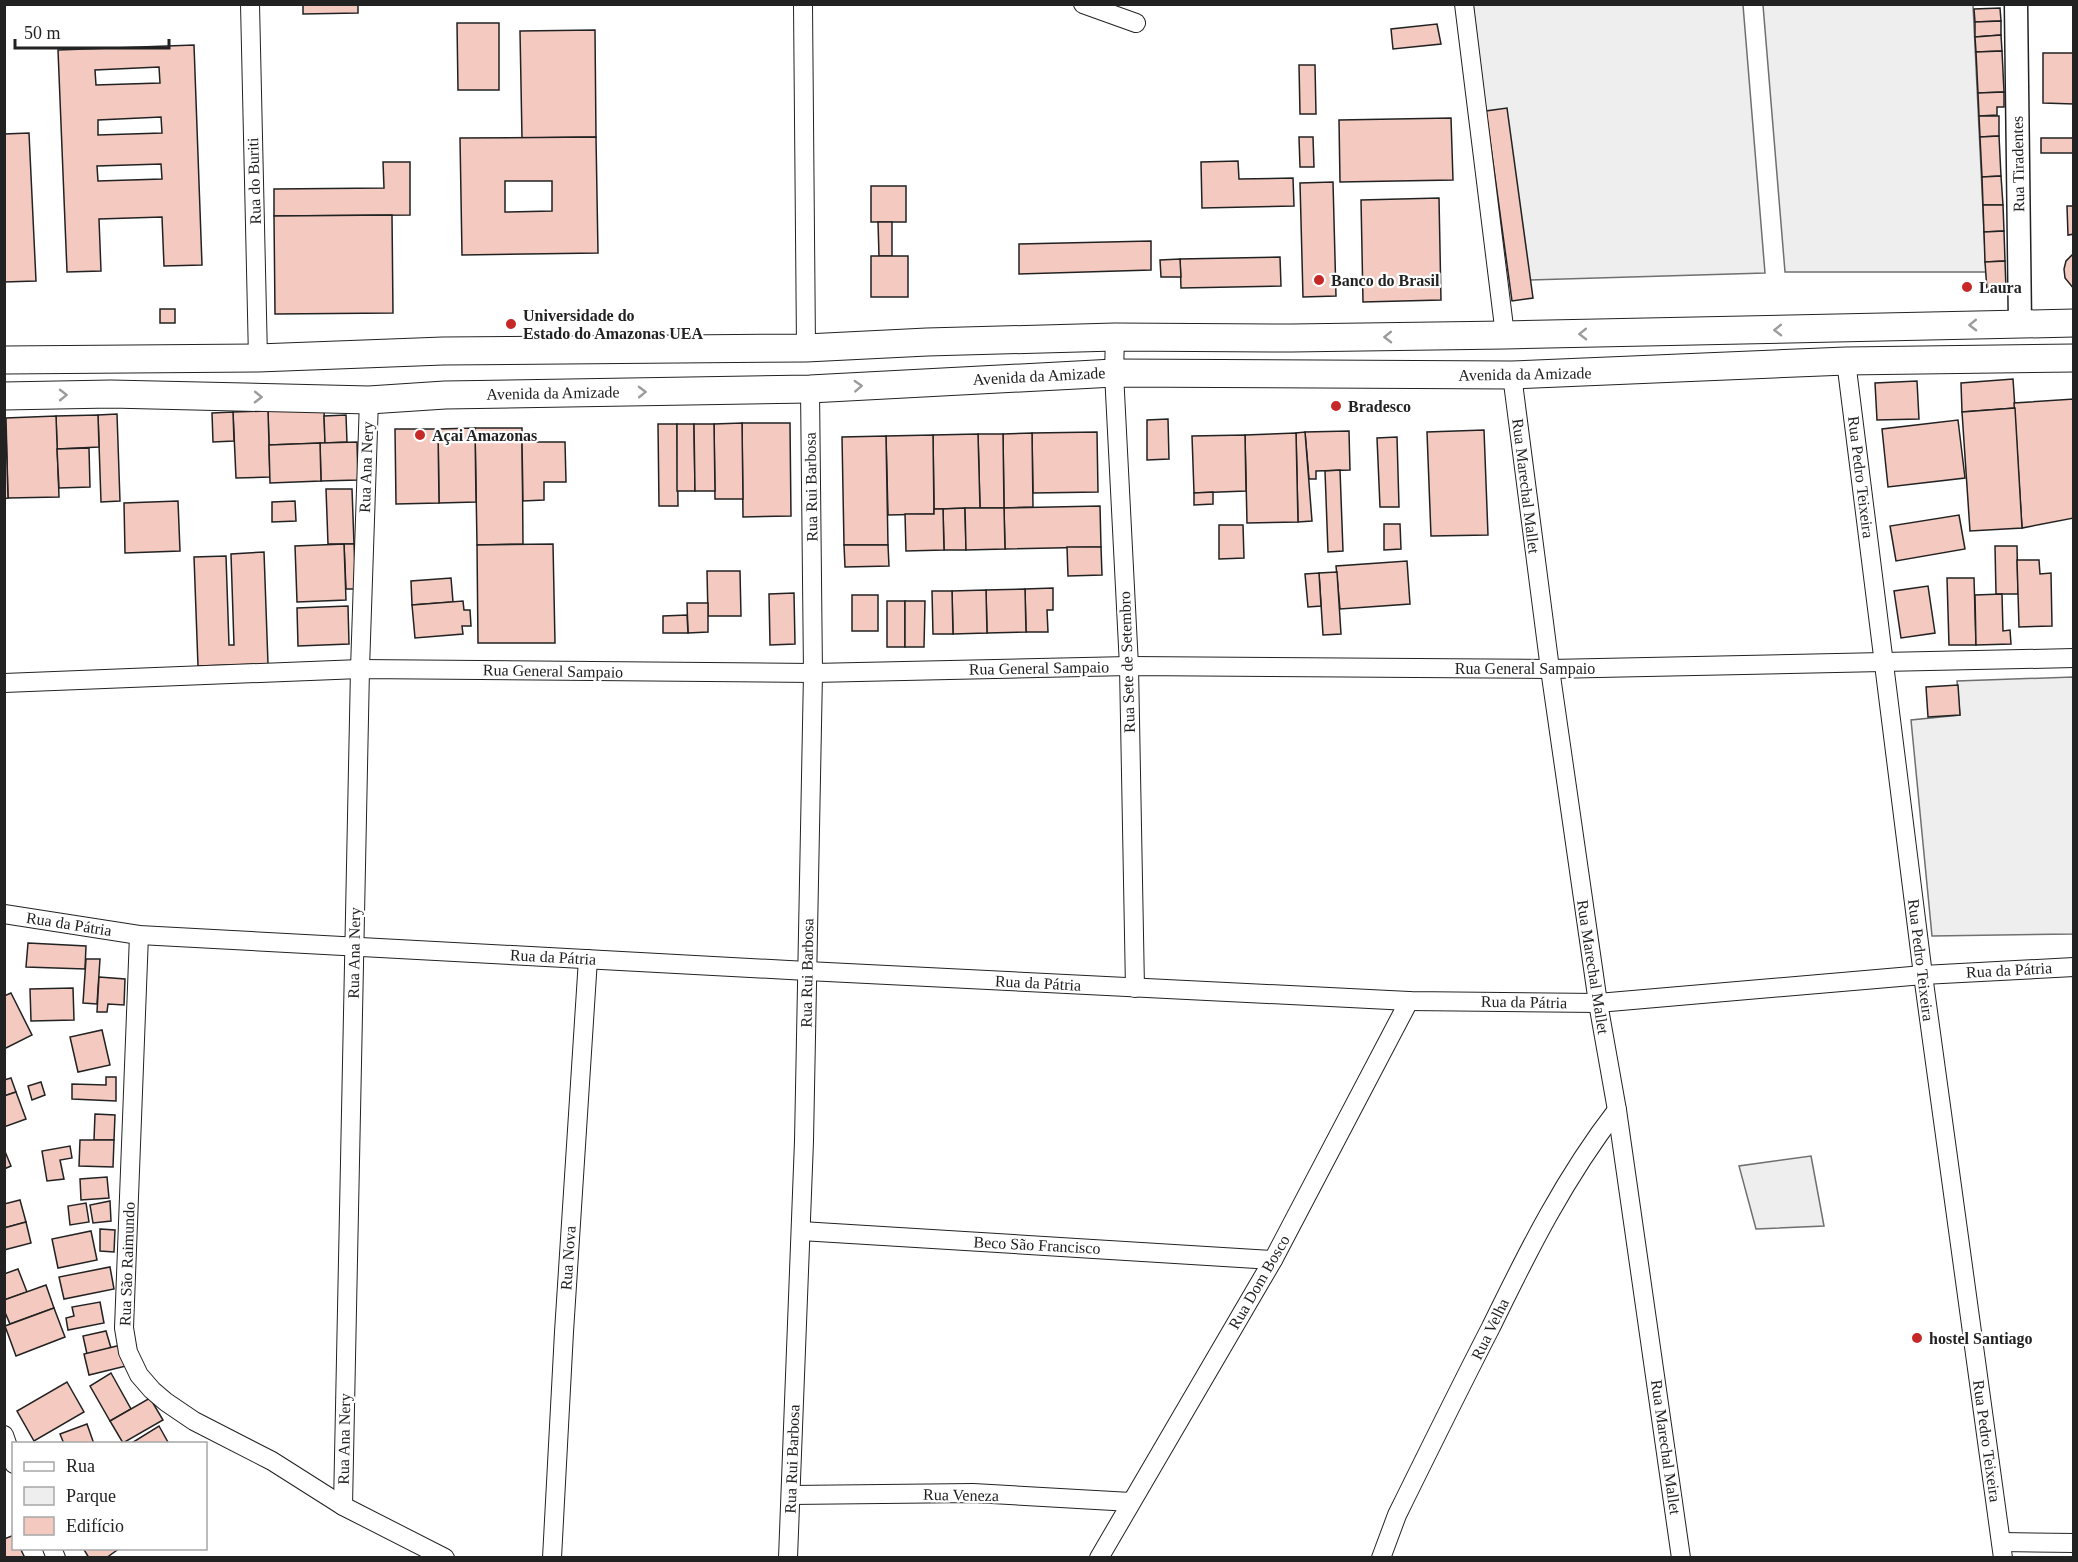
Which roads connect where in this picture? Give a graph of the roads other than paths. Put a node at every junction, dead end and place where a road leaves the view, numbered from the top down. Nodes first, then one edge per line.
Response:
1 (250, 4) edge
2 (803, 4) edge
3 (1083, 4) edge
4 (1464, 4) edge
5 (2016, 4) edge
6 (1137, 23) dead end
7 (2073, 323) edge
8 (2020, 324) junction
9 (1630, 333) junction
10 (1505, 335) junction
11 (1115, 337) junction
12 (1292, 338) junction
13 (806, 348) junction
14 (443, 351) junction
15 (258, 358) junction
16 (2073, 358) edge
17 (4, 360) edge
18 (1846, 361) junction
19 (1641, 371) junction
20 (1114, 372) junction
21 (1294, 374) junction
22 (1512, 375) junction
23 (810, 389) junction
24 (445, 395) junction
25 (4, 396) edge
26 (369, 400) junction
27 (2073, 658) edge
28 (1884, 662) junction
29 (1129, 666) junction
30 (360, 669) junction
31 (1550, 669) junction
32 (813, 674) junction
33 (4, 683) edge
34 (4, 914) edge
35 (139, 935) junction
36 (354, 947) junction
37 (588, 959) junction
38 (2073, 967) edge
39 (807, 971) junction
40 (1923, 975) junction
41 (1135, 988) junction
42 (1409, 1001) junction
43 (1598, 1003) junction
44 (1617, 1110) junction
45 (801, 1231) junction
46 (1273, 1260) junction
47 (4, 1435) edge
48 (12, 1458) edge
49 (791, 1495) junction
50 (1131, 1502) junction
51 (343, 1506) junction
52 (2073, 1544) edge
53 (2002, 1550) edge
54 (445, 1557) edge
55 (552, 1557) edge
56 (788, 1557) edge
57 (1099, 1557) edge
58 (1381, 1557) edge
59 (1681, 1557) edge

1 - 15 street, Rua do Buriti
2 - 13 street
3 - 6 street
4 - 10 street
5 - 8 street, Rua Tiradentes
7 - 8 main road
8 -> 9 main road
9 -> 10 main road
9 - 19 main road
10 -> 12 main road
11 - 12 main road
11 - 13 main road
11 - 20 street, Rua Sete de Setembro
12 - 21 main road
13 - 14 main road
14 - 15 main road
14 - 24 main road
15 - 17 main road
16 - 18 main road, Avenida da Amizade
18 - 19 main road, Avenida da Amizade
18 - 28 street, Rua Pedro Teixeira
19 - 22 main road, Avenida da Amizade
20 - 21 main road, Avenida da Amizade
23 -> 20 main road, Avenida da Amizade
20 - 29 street, Rua Sete de Setembro
21 - 22 main road, Avenida da Amizade
22 - 31 street, Rua Marechal Mallet
24 -> 23 main road, Avenida da Amizade
23 - 32 street, Rua Rui Barbosa
24 - 26 main road, Avenida da Amizade
25 -> 26 main road, Avenida da Amizade
26 - 30 street, Rua Ana Nery
27 - 28 street, Rua General Sampaio
28 - 31 street, Rua General Sampaio
28 - 40 street, Rua Pedro Teixeira
29 - 31 street, Rua General Sampaio
29 - 32 street, Rua General Sampaio
29 - 41 street, Rua Sete de Setembro
30 - 32 street, Rua General Sampaio
30 - 33 street, Rua General Sampaio
30 - 36 street, Rua Ana Nery
31 - 43 street, Rua Marechal Mallet
32 - 39 street, Rua Rui Barbosa
34 - 35 street, Rua da Pátria
35 - 36 street, Rua da Pátria
35 - 51 street, Rua São Raimundo
36 - 37 street, Rua da Pátria
36 - 51 street, Rua Ana Nery
37 - 39 street, Rua da Pátria
37 - 55 street, Rua Nova
38 - 40 street, Rua da Pátria
39 - 41 street, Rua da Pátria
39 - 45 street, Rua Rui Barbosa
40 - 43 street, Rua da Pátria
40 - 53 street, Rua Pedro Teixeira
41 - 42 street, Rua da Pátria
42 - 43 street, Rua da Pátria
42 - 46 street, Rua Dom Bosco
43 - 44 street, Rua Marechal Mallet
44 - 58 street, Rua Velha
44 - 59 street, Rua Marechal Mallet
45 - 46 street, Beco São Francisco
45 - 49 street, Rua Rui Barbosa
46 - 50 street, Rua Dom Bosco
47 - 48 street
49 - 50 street, Rua Veneza
49 - 56 street, Rua Rui Barbosa
50 - 57 street, Rua Dom Bosco
51 - 54 street, Rua São Raimundo
52 - 53 street

